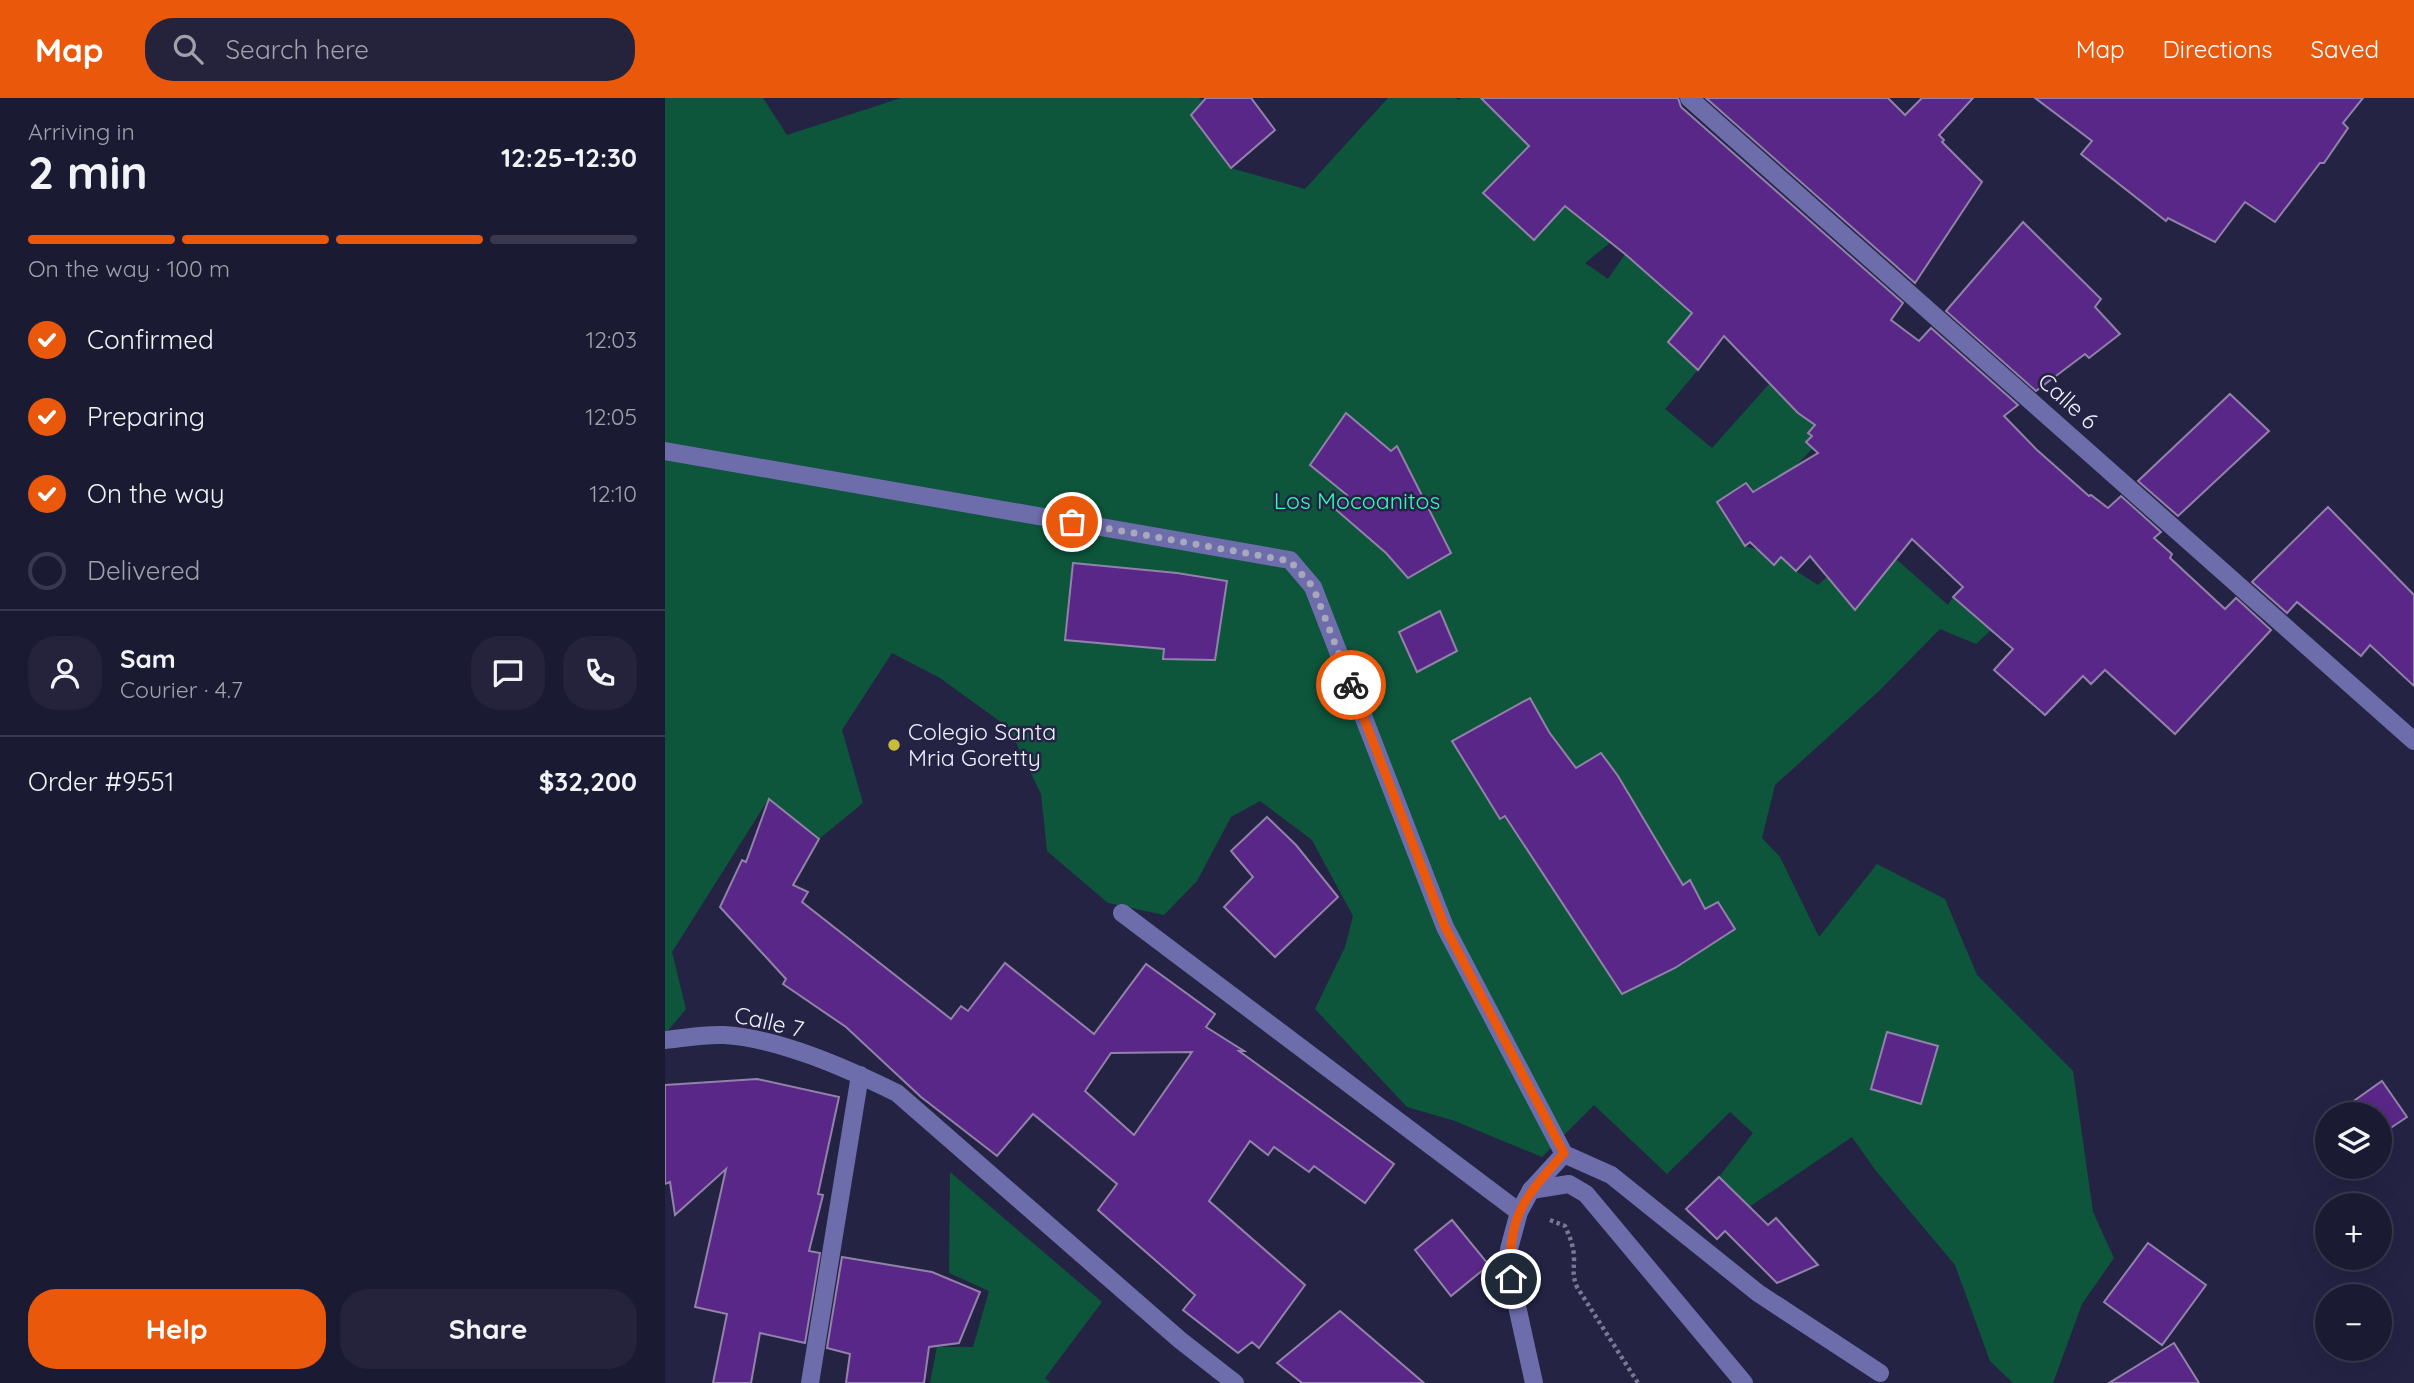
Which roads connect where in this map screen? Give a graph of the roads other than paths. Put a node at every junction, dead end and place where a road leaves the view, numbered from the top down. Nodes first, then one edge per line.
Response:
1 (1689, 98) edge
2 (665, 451) edge
3 (2414, 741) edge
4 (1122, 913) dead end
5 (665, 1040) edge
6 (860, 1075) junction
7 (1564, 1153) junction
8 (1531, 1190) junction
9 (1519, 1212) junction
10 (1880, 1373) dead end
11 (810, 1383) edge
12 (1235, 1383) edge
13 (1534, 1383) edge
14 (1744, 1383) edge

1 - 3 street, Calle 6
2 - 7 street
4 - 9 street
5 - 6 street, Calle 7
6 - 11 street
6 - 12 street, Calle 7
7 - 8 street
7 - 10 street
8 - 9 street
8 - 14 street
9 - 13 street

